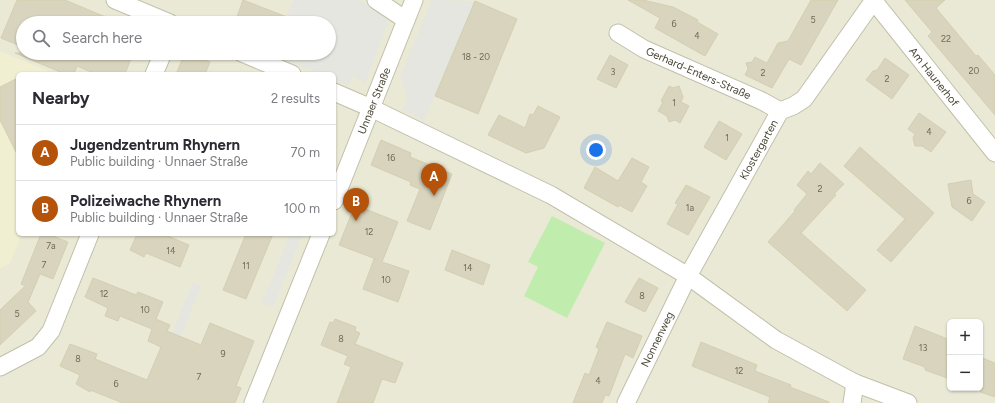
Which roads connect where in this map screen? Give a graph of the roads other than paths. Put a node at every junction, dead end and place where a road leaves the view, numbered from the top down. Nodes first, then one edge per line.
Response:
1 (115, 0) edge
2 (376, 0) edge
3 (414, 0) edge
4 (873, 0) edge
5 (153, 16) edge
6 (406, 20) junction
7 (618, 33) dead end
8 (160, 60) edge
9 (259, 60) edge
10 (155, 72) edge
11 (287, 72) edge
12 (336, 93) edge
13 (371, 108) junction
14 (780, 111) junction
15 (995, 153) edge
16 (336, 196) edge
17 (89, 236) edge
18 (320, 236) edge
19 (688, 276) junction
20 (0, 367) edge
21 (856, 383) junction
22 (253, 403) edge
23 (626, 403) edge
24 (852, 403) edge
25 (908, 403) edge

1 - 5 street
2 - 6 street
3 - 6 street, Unnaer Straße
4 - 14 street, Klostergarten
4 - 15 street, Am Haunerhof
6 - 13 street, Unnaer Straße
7 - 14 street, Gerhard-Enters-Straße
8 - 10 street
9 - 11 street
12 - 13 street
13 - 16 street, Unnaer Straße
13 - 19 street
14 - 19 street, Klostergarten
17 - 20 street
18 - 22 street
19 - 21 street
19 - 23 street, Nonnenweg
21 - 24 street
21 - 25 street

